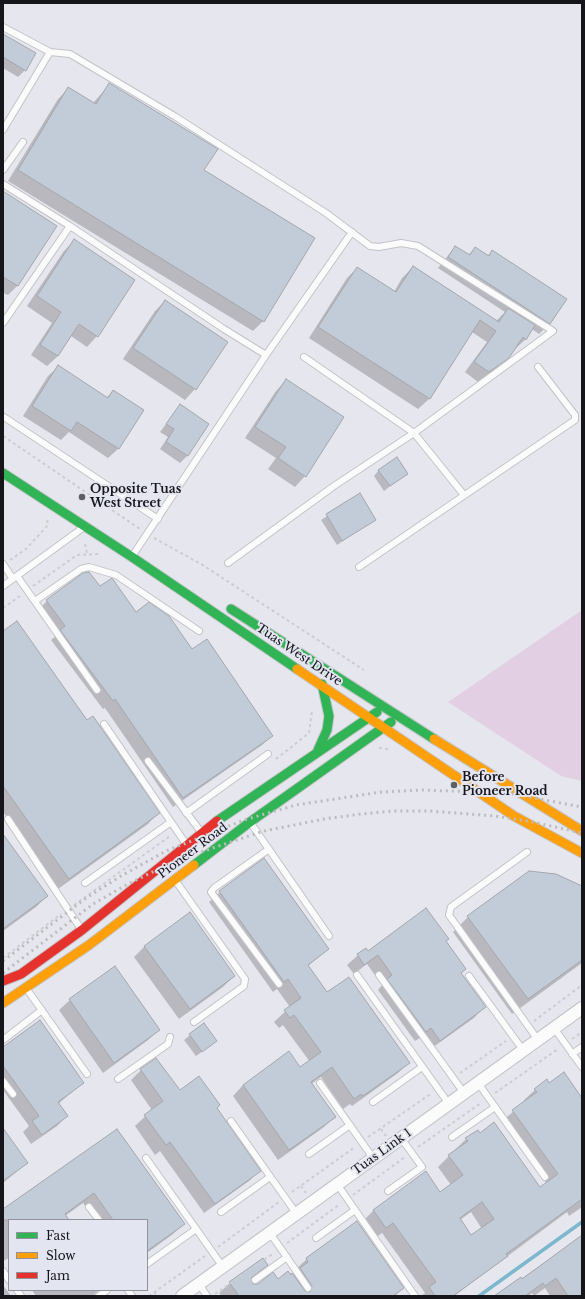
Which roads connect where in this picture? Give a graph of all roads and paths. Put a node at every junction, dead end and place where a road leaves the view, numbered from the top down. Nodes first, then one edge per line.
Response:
1 (3, 26) edge
2 (50, 52) junction
3 (3, 130) edge
4 (23, 142) dead end
5 (3, 170) edge
6 (3, 184) edge
7 (70, 226) junction
8 (352, 232) junction
9 (3, 324) edge
10 (266, 355) junction
11 (304, 357) dead end
12 (538, 367) dead end
13 (4, 417) edge
14 (414, 433) junction
15 (3, 436) edge
16 (3, 473) edge
17 (464, 496) junction
18 (44, 516) dead end
19 (158, 519) junction
20 (90, 523) junction
21 (147, 534) junction
22 (132, 557) junction
23 (228, 564) dead end
24 (3, 565) edge
25 (359, 567) dead end
26 (15, 577) junction
27 (3, 586) edge
28 (27, 590) junction
29 (35, 601) junction
30 (222, 604) dead end
31 (3, 608) edge
32 (199, 631) dead end
33 (364, 670) dead end
34 (322, 684) junction
35 (97, 690) dead end
36 (384, 708) junction
37 (368, 717) junction
38 (398, 717) junction
39 (104, 724) dead end
40 (383, 728) junction
41 (378, 748) dead end
42 (389, 749) dead end
43 (318, 750) junction
44 (268, 754) dead end
45 (148, 761) dead end
46 (186, 812) junction
47 (8, 819) dead end
48 (171, 822) junction
49 (250, 822) junction
50 (178, 831) junction
51 (582, 832) edge
52 (202, 833) junction
53 (187, 845) junction
54 (268, 849) junction
55 (527, 852) dead end
56 (582, 853) edge
57 (175, 880) junction
58 (85, 883) dead end
59 (68, 909) junction
60 (82, 930) junction
61 (329, 936) dead end
62 (3, 958) edge
63 (357, 975) dead end
64 (379, 975) dead end
65 (469, 976) dead end
66 (3, 981) edge
67 (279, 984) dead end
68 (26, 988) junction
69 (3, 1003) edge
70 (582, 1008) edge
71 (42, 1010) junction
72 (194, 1022) dead end
73 (554, 1028) junction
74 (582, 1032) edge
75 (170, 1037) dead end
76 (3, 1040) edge
77 (538, 1040) junction
78 (565, 1044) junction
79 (582, 1047) edge
80 (523, 1050) junction
81 (572, 1054) junction
82 (422, 1066) junction
83 (582, 1067) edge
84 (87, 1074) dead end
85 (118, 1079) dead end
86 (3, 1081) edge
87 (320, 1083) dead end
88 (478, 1083) junction
89 (464, 1093) junction
90 (13, 1094) dead end
91 (488, 1098) junction
92 (373, 1102) dead end
93 (449, 1104) junction
94 (495, 1107) junction
95 (231, 1121) dead end
96 (350, 1125) junction
97 (401, 1138) junction
98 (452, 1138) dead end
99 (411, 1152) junction
100 (309, 1154) dead end
101 (146, 1158) dead end
102 (373, 1158) junction
103 (270, 1177) junction
104 (545, 1177) dead end
105 (337, 1184) junction
106 (388, 1191) dead end
107 (348, 1199) junction
108 (89, 1207) dead end
109 (355, 1210) junction
110 (221, 1212) dead end
111 (296, 1213) junction
112 (98, 1219) edge
113 (196, 1229) junction
114 (270, 1233) junction
115 (316, 1238) dead end
116 (281, 1248) junction
117 (287, 1257) junction
118 (148, 1263) edge
119 (223, 1267) junction
120 (255, 1280) dead end
121 (199, 1284) junction
122 (308, 1288) dead end
123 (154, 1292) dead end
124 (157, 1296) edge
125 (182, 1296) edge
126 (208, 1296) edge
127 (212, 1296) edge
128 (415, 1296) edge

1 - 2 lane
2 - 3 lane
2 - 8 lane
4 - 5 lane
6 - 7 lane
7 - 9 lane
7 - 10 lane
8 - 10 lane
8 - 14 lane
10 - 19 lane
11 - 14 lane
12 - 17 lane
13 - 19 lane
14 - 17 lane
14 - 23 lane
15 - 21 path
16 - 20 main road, Tuas West Drive
17 - 25 lane
18 - 24 path
19 - 21 lane
20 - 22 main road, Tuas West Drive
20 - 26 lane
21 - 22 lane
21 - 33 path
22 - 34 main road, Tuas West Drive
24 - 26 lane
26 - 27 lane
26 - 28 lane
28 - 29 lane
28 - 31 path
29 - 32 lane
29 - 35 lane
30 - 36 main road, Tuas West Drive
34 - 37 main road, Tuas West Drive
34 - 43 main road
36 - 37 main road, Pioneer Road
36 - 38 main road, Tuas West Drive
37 - 40 main road, Tuas West Drive
37 - 43 main road, Pioneer Road
38 - 40 main road, Pioneer Road
38 - 51 main road, Tuas West Drive
39 - 48 lane
40 - 49 main road, Pioneer Road
40 - 56 main road, Tuas West Drive
41 - 42 path
43 - 52 main road, Pioneer Road
44 - 46 lane
45 - 46 lane
46 - 52 lane
47 - 59 lane
48 - 50 lane
48 - 58 lane
49 - 54 lane
49 - 57 main road, Pioneer Road
50 - 53 lane
50 - 59 path
52 - 53 main road, Pioneer Road
53 - 60 main road, Pioneer Road
54 - 61 lane
54 - 67 lane
55 - 77 lane
57 - 68 main road, Pioneer Road
57 - 72 lane
59 - 60 lane
59 - 62 path
60 - 66 main road, Pioneer Road
63 - 82 lane
64 - 89 lane
65 - 80 lane
68 - 69 main road, Pioneer Road
68 - 71 lane
70 - 73 street, Tuas Link 1
71 - 76 lane
71 - 84 lane
73 - 77 street, Tuas Link 1
73 - 78 lane
74 - 78 path
75 - 85 lane
77 - 80 street, Tuas Link 1
78 - 81 lane
78 - 91 path
79 - 81 lane
80 - 88 street, Tuas Link 1
81 - 83 lane
82 - 92 lane
82 - 93 lane
86 - 90 lane
87 - 96 lane
88 - 89 street, Tuas Link 1
88 - 91 lane
89 - 93 street, Tuas Link 1
91 - 94 lane
91 - 99 path
93 - 97 street, Tuas Link 1
94 - 98 lane
94 - 104 lane
95 - 103 lane
96 - 100 lane
96 - 102 lane
97 - 99 lane
97 - 102 street, Tuas Link 1
99 - 106 lane
99 - 107 path
101 - 113 lane
102 - 105 street, Tuas Link 1
103 - 110 lane
103 - 111 lane
105 - 107 lane
105 - 111 street, Tuas Link 1
107 - 109 lane
107 - 116 path
108 - 112 lane
109 - 115 lane
109 - 128 lane
111 - 114 street, Tuas Link 1
113 - 118 lane
113 - 119 lane
114 - 116 lane
114 - 119 street, Tuas Link 1
116 - 117 lane
116 - 127 path
117 - 120 lane
117 - 122 lane
119 - 121 street, Tuas Link 1
121 - 125 street, Tuas Link 1
121 - 126 lane
123 - 124 path

